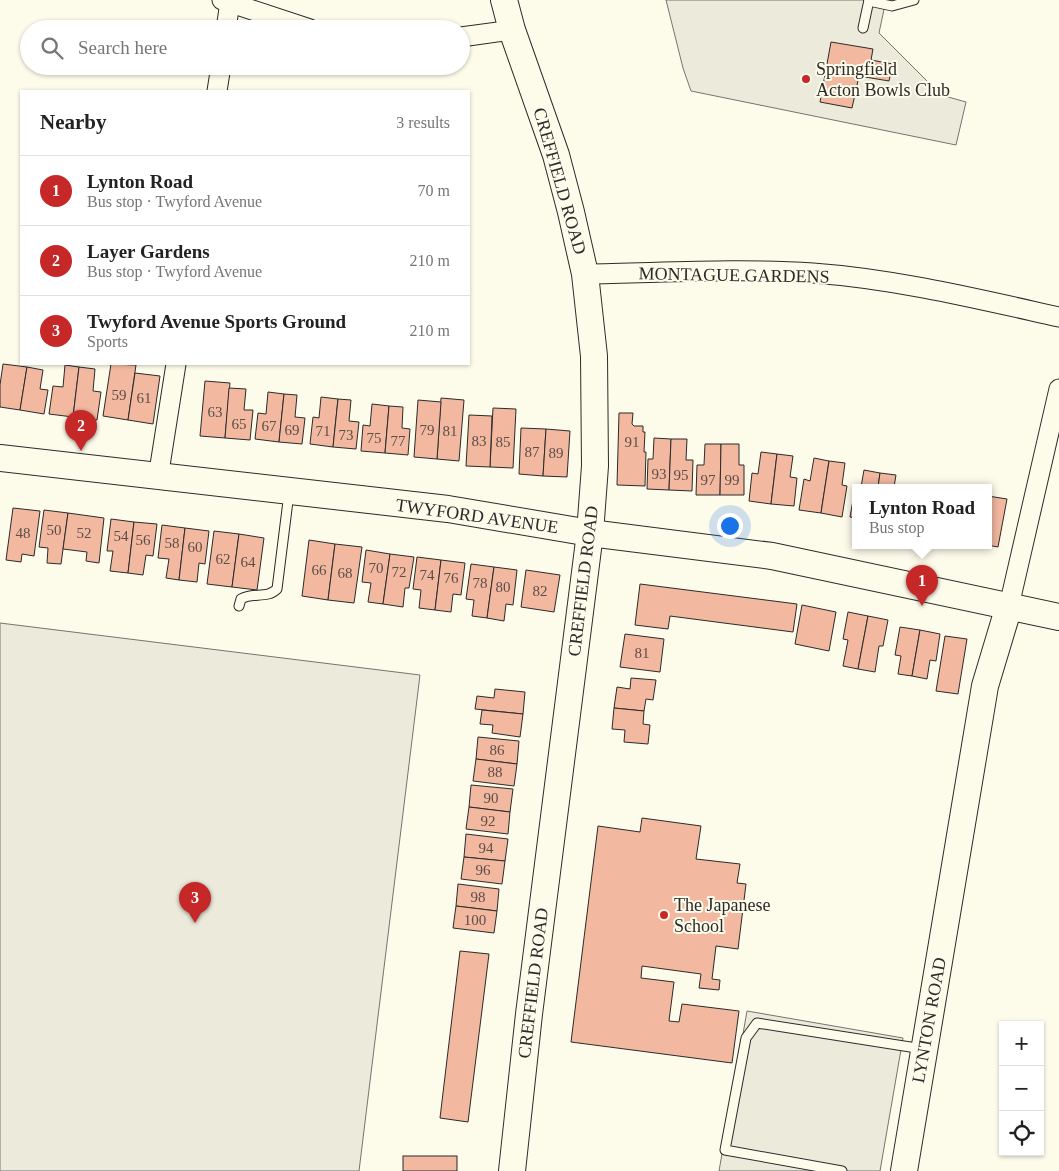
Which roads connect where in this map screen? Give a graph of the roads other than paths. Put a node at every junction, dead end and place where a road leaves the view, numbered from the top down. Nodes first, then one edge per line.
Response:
1 (504, 0) edge
2 (914, 0) edge
3 (226, 1) edge
4 (869, 1) edge
5 (226, 20) edge
6 (283, 20) edge
7 (863, 28) dead end
8 (512, 30) junction
9 (470, 36) edge
10 (220, 75) edge
11 (217, 90) edge
12 (585, 274) junction
13 (1059, 317) edge
14 (176, 365) edge
15 (1059, 389) edge
16 (0, 458) edge
17 (158, 478) junction
18 (290, 492) junction
19 (590, 533) junction
20 (239, 606) dead end
21 (1009, 606) junction
22 (1059, 616) edge
23 (924, 1049) junction
24 (512, 1171) edge
25 (842, 1171) edge
26 (904, 1171) edge

1 - 8 street, CREFFIELD ROAD
2 - 4 lane
3 - 5 street
3 - 6 street
4 - 7 lane
8 - 9 street
8 - 12 street, CREFFIELD ROAD
10 - 11 street
12 - 13 street, MONTAGUE GARDENS
12 - 19 street, CREFFIELD ROAD
14 - 17 street
15 - 21 street
16 - 17 street, TWYFORD AVENUE
17 - 18 street, TWYFORD AVENUE
18 - 19 street, TWYFORD AVENUE
18 - 20 lane
19 - 21 street, TWYFORD AVENUE
19 - 24 street, CREFFIELD ROAD
21 - 22 street, TWYFORD AVENUE
21 - 23 street, LYNTON ROAD
23 - 25 lane
23 - 26 street, LYNTON ROAD

